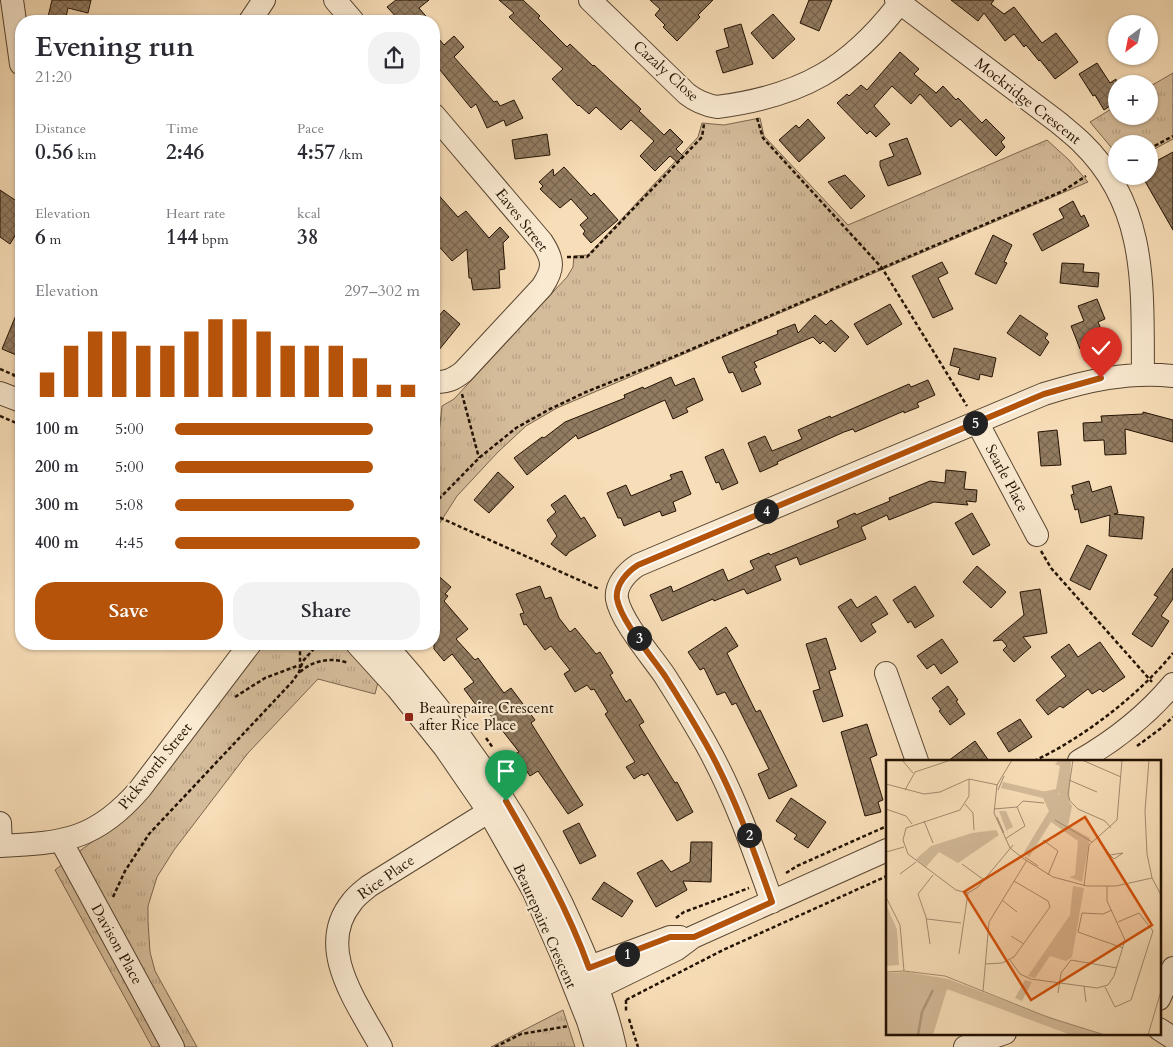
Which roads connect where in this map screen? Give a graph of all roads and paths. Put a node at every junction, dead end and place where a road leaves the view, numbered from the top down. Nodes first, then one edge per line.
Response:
1 (12, 0) edge
2 (264, 0) edge
3 (334, 0) edge
4 (590, 0) edge
5 (899, 1) edge
6 (254, 15) edge
7 (348, 15) edge
8 (15, 21) edge
9 (705, 105) junction
10 (440, 122) edge
11 (1173, 136) edge
12 (763, 138) dead end
13 (1158, 144) edge
14 (1104, 169) junction
15 (552, 261) junction
16 (882, 268) junction
17 (1143, 375) junction
18 (1173, 376) edge
19 (443, 381) edge
20 (0, 393) edge
21 (15, 399) edge
22 (0, 416) edge
23 (15, 422) edge
24 (977, 422) junction
25 (479, 458) junction
26 (440, 498) edge
27 (440, 518) edge
28 (1037, 535) dead end
29 (1051, 568) dead end
30 (617, 597) junction
31 (245, 650) edge
32 (300, 650) edge
33 (313, 650) edge
34 (390, 650) edge
35 (1173, 653) edge
36 (354, 654) edge
37 (300, 667) junction
38 (298, 672) junction
39 (886, 673) dead end
40 (1149, 679) junction
41 (1173, 684) edge
42 (210, 696) junction
43 (484, 736) dead end
44 (494, 749) dead end
45 (918, 760) edge
46 (1036, 760) edge
47 (1081, 760) edge
48 (497, 806) junction
49 (0, 823) edge
50 (886, 826) edge
51 (61, 841) junction
52 (1, 846) edge
53 (886, 850) edge
54 (797, 866) dead end
55 (886, 876) edge
56 (754, 887) dead end
57 (772, 902) junction
58 (103, 919) junction
59 (671, 922) dead end
60 (694, 937) junction
61 (1173, 968) edge
62 (579, 971) junction
63 (588, 993) junction
64 (1160, 997) edge
65 (570, 1026) dead end
66 (1160, 1030) edge
67 (1002, 1034) edge
68 (1173, 1038) edge
69 (972, 1046) edge
70 (173, 1047) edge
71 (381, 1047) edge
72 (496, 1047) edge
73 (596, 1047) edge
74 (615, 1047) edge
75 (638, 1047) edge

1 - 8 street
2 - 6 street
3 - 7 street
4 - 9 street, Cazaly Close
5 - 9 street, Cazaly Close
5 - 14 street, Mockridge Crescent
9 - 15 path
10 - 15 street, Eaves Street
11 - 13 path
12 - 16 path
14 - 16 path
14 - 17 street, Mockridge Crescent
15 - 19 street, Eaves Street
16 - 24 path
16 - 25 path
17 - 18 street
17 - 24 street
19 - 25 path
20 - 21 street
22 - 23 path
24 - 28 street, Searle Place
24 - 30 street
25 - 26 path
27 - 30 path
29 - 40 path
30 - 57 street
31 - 42 street, Pickworth Street
32 - 37 path
33 - 37 path
34 - 48 street, Beaurepaire Crescent
35 - 40 path
36 - 38 path
36 - 48 street, Beaurepaire Crescent
37 - 38 path
37 - 42 path
38 - 58 path
39 - 45 street
40 - 46 path
41 - 47 street
42 - 51 street, Pickworth Street
43 - 44 path
48 - 62 street, Beaurepaire Crescent
48 - 71 street, Rice Place
49 - 52 street
50 - 54 path
51 - 52 street, Pickworth Street
51 - 58 street, Davison Place
53 - 57 street
55 - 75 path
56 - 59 path
57 - 60 street
58 - 70 street, Davison Place
60 - 62 street
60 - 63 street
61 - 64 street
62 - 63 street, Beaurepaire Crescent
63 - 73 street, Beaurepaire Crescent
63 - 74 street, Beaurepaire Crescent
65 - 72 path
66 - 68 street
67 - 69 street

